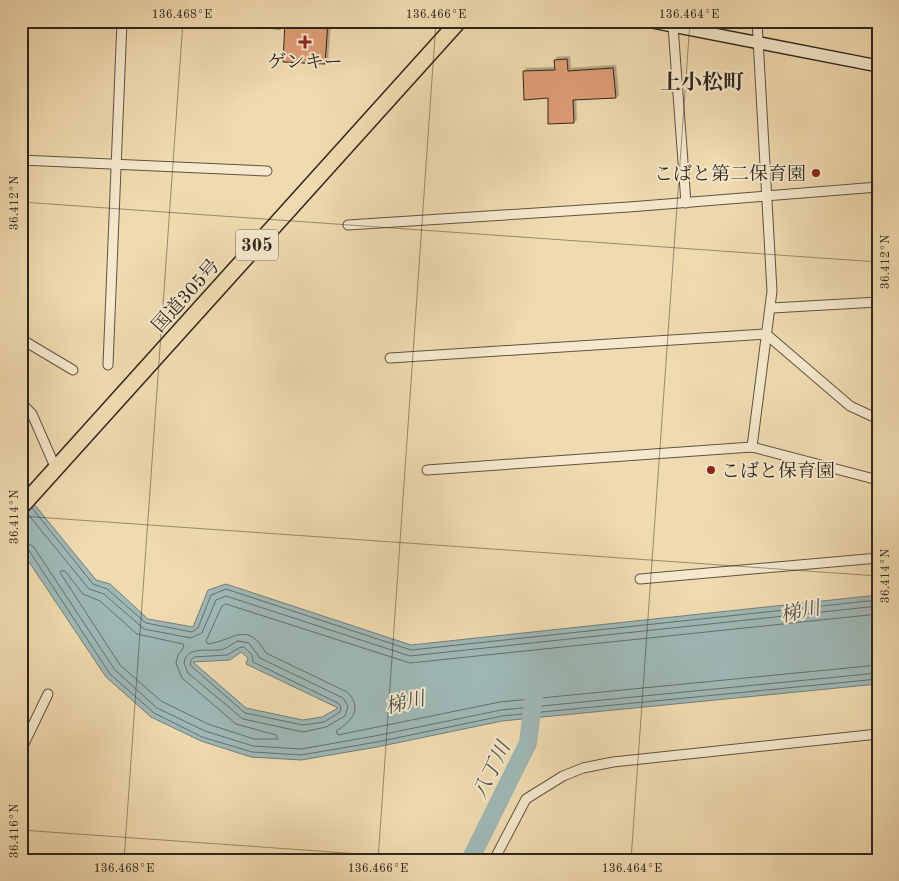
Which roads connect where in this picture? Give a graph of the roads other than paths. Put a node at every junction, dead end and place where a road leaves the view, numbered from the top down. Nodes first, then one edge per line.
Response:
1 (122, 21) edge
2 (238, 21) edge
3 (279, 21) edge
4 (459, 21) edge
5 (647, 21) edge
6 (757, 21) edge
7 (674, 26) junction
8 (759, 43) junction
9 (878, 66) edge
10 (21, 160) edge
11 (118, 166) junction
12 (267, 171) dead end
13 (878, 187) edge
14 (768, 197) junction
15 (686, 203) junction
16 (348, 225) dead end
17 (878, 302) edge
18 (772, 308) junction
19 (766, 334) junction
20 (21, 339) edge
21 (390, 358) dead end
22 (108, 365) dead end
23 (73, 370) dead end
24 (21, 403) edge
25 (878, 419) edge
26 (752, 447) junction
27 (427, 470) dead end
28 (53, 472) junction
29 (878, 480) edge
30 (21, 507) edge
31 (878, 558) edge
32 (640, 579) dead end
33 (48, 694) dead end
34 (878, 734) edge
35 (21, 750) edge
36 (494, 860) edge

1 - 11 street
2 - 3 street
4 - 28 highway, 国道305号 / 305
5 - 7 street
6 - 8 street
7 - 8 street
7 - 15 street
8 - 9 street
8 - 14 street
10 - 11 street
11 - 12 street
11 - 22 street
13 - 14 street
14 - 15 street
14 - 18 street
15 - 16 street
17 - 18 street
18 - 19 street
19 - 21 street
19 - 25 street
19 - 26 street
20 - 23 street
24 - 28 street
26 - 27 street
26 - 29 street
28 - 30 highway, 国道305号 / 305
31 - 32 street
33 - 35 street
34 - 36 street

